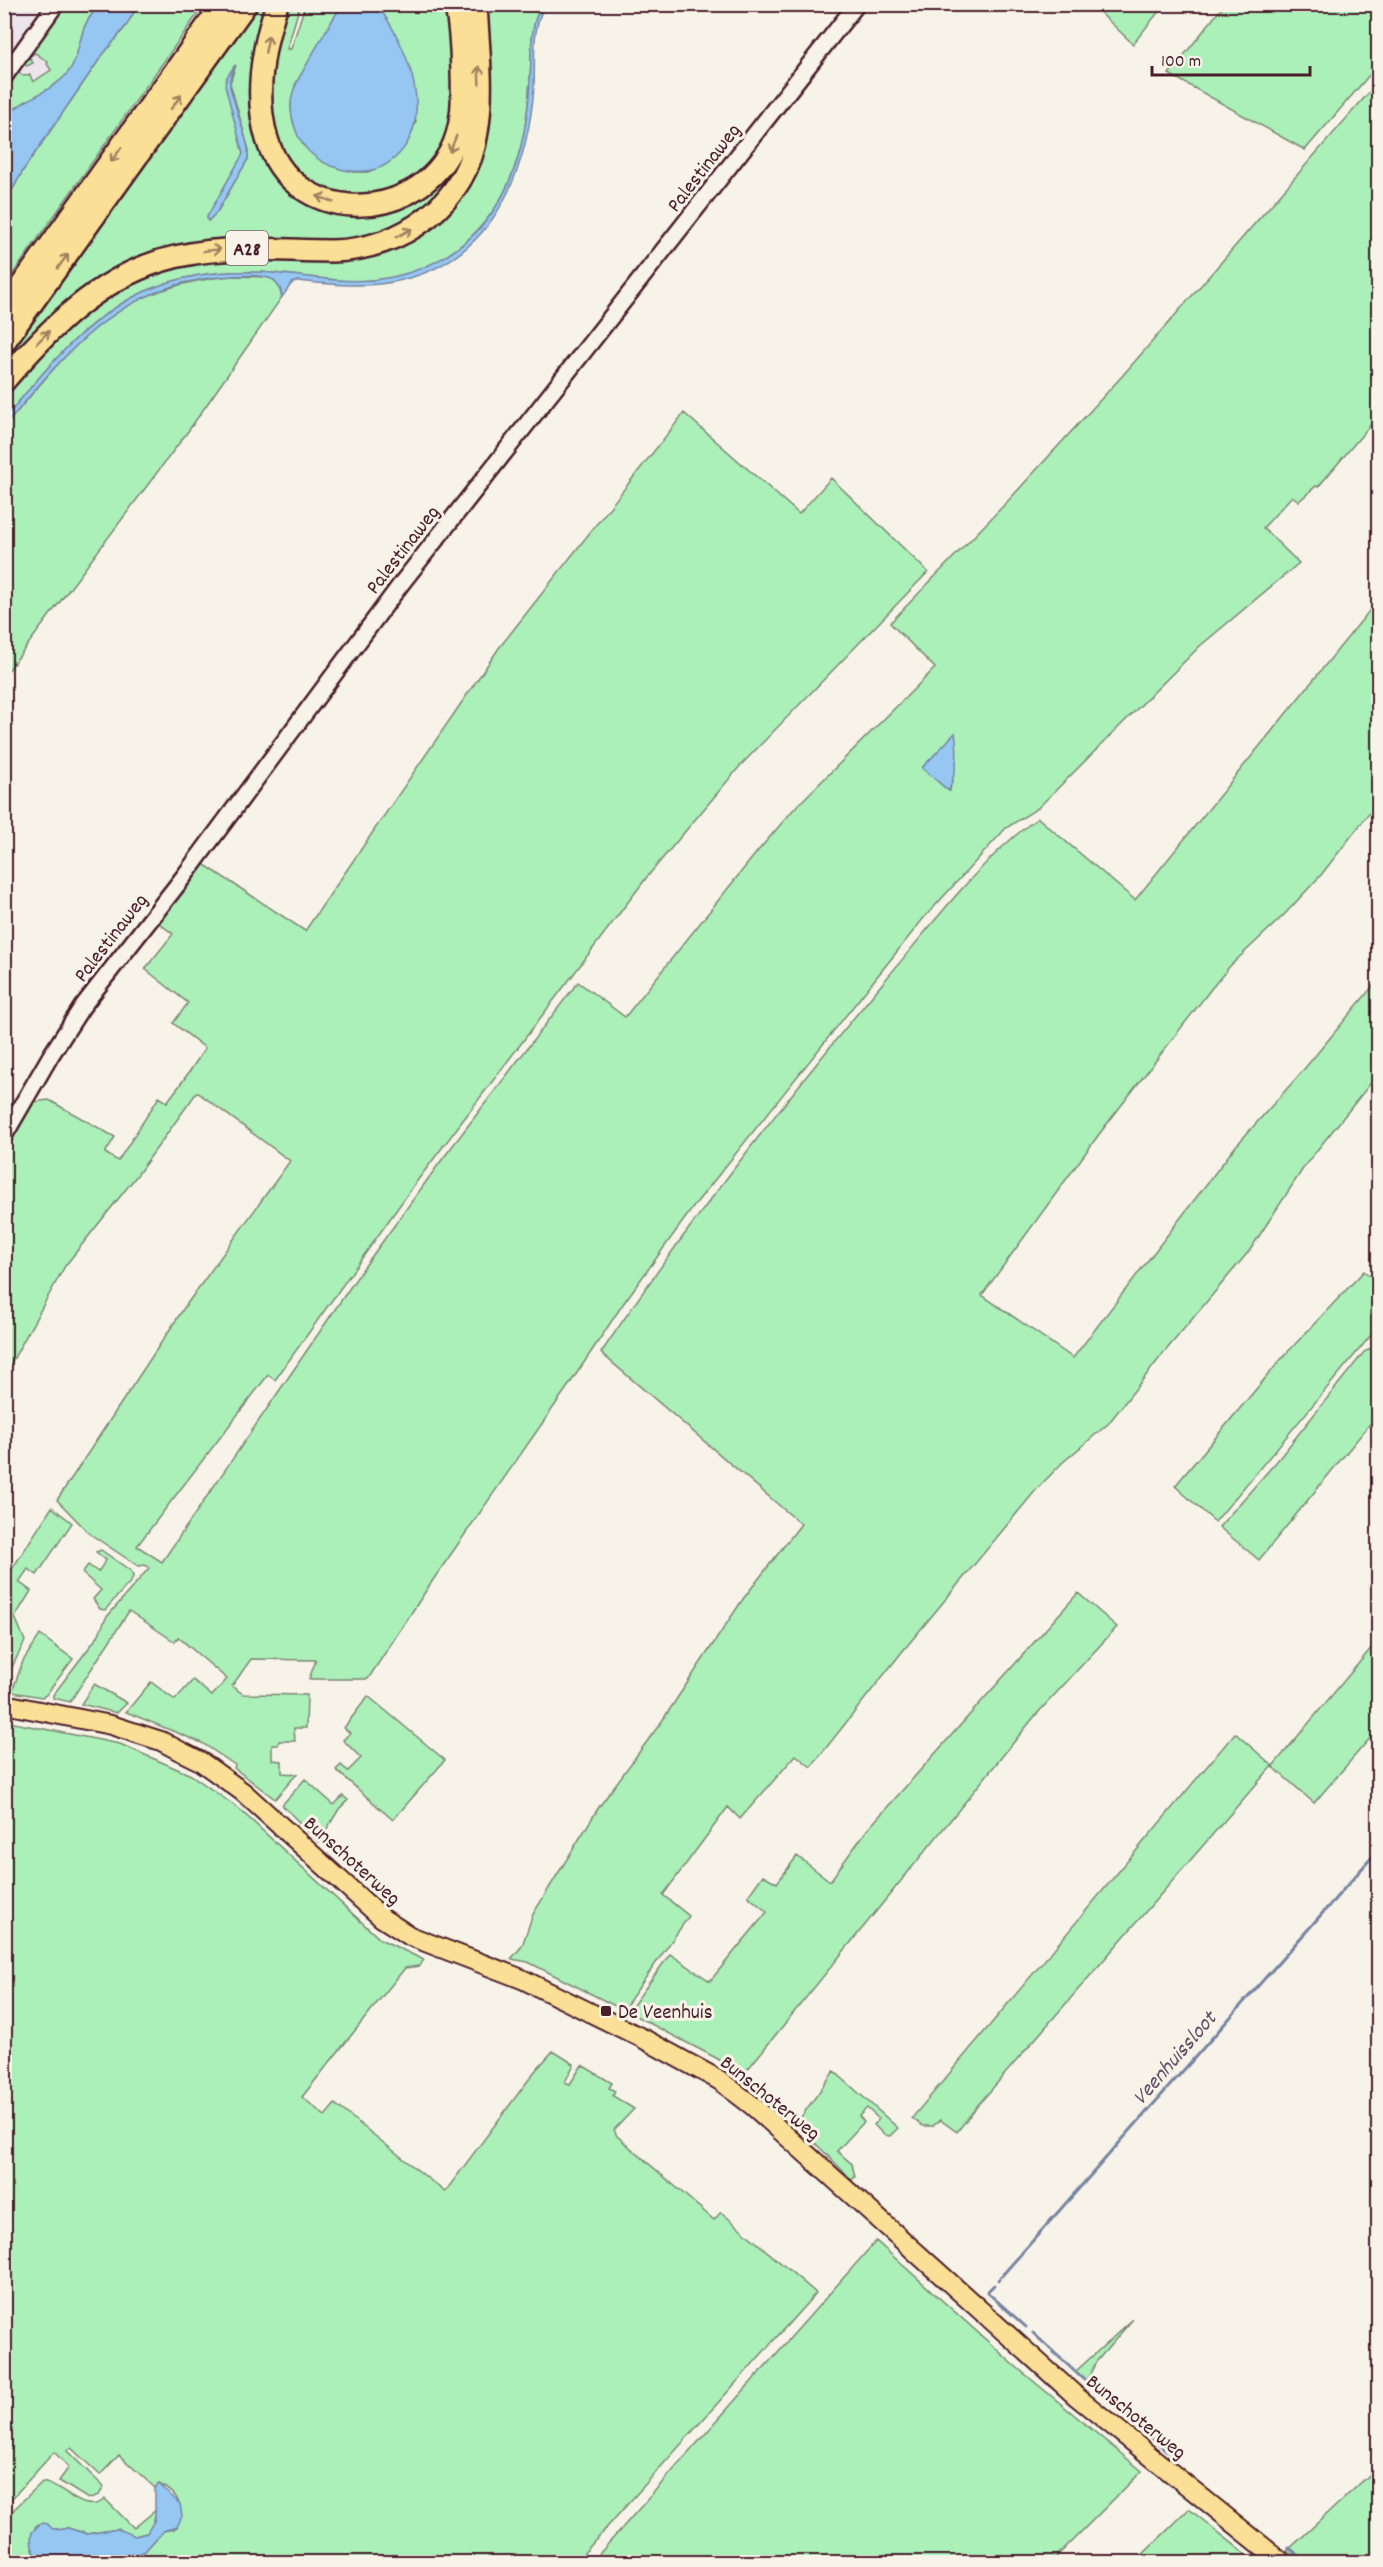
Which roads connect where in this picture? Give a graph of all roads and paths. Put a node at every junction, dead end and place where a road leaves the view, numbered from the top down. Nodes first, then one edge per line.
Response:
1 (56, 4) edge
2 (223, 4) edge
3 (246, 4) edge
4 (277, 4) edge
5 (454, 4) edge
6 (464, 4) edge
7 (476, 4) edge
8 (857, 4) edge
9 (460, 36) junction
10 (4, 77) edge
11 (4, 310) edge
12 (4, 342) edge
13 (4, 381) edge
14 (4, 1136) edge
15 (4, 1704) edge
16 (1282, 2562) edge

1 - 10 street
2 -> 11 highway
12 -> 3 highway
9 -> 4 highway
5 - 9 highway
6 - 9 highway
13 -> 7 highway, A28
8 - 14 street, Palestinaweg
15 - 16 main road, Bunschoterweg

